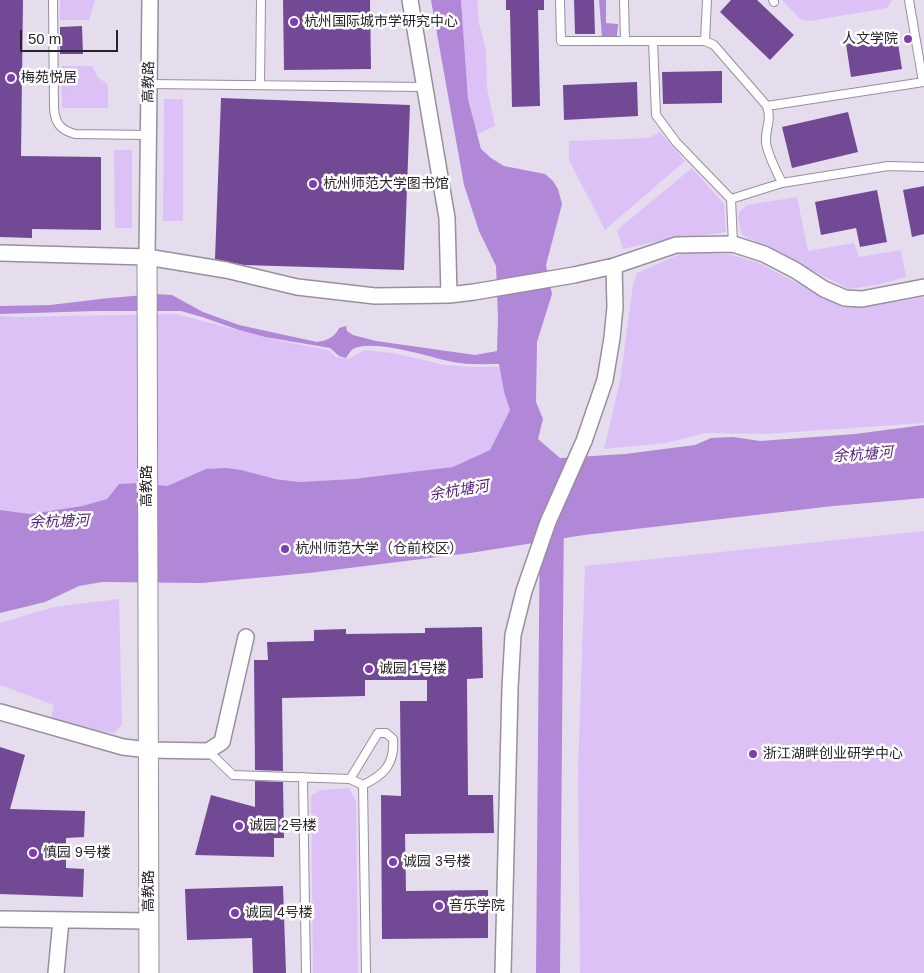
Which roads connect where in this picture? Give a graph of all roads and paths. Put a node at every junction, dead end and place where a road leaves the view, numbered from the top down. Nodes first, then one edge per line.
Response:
1 (53, 0) edge
2 (150, 0) edge
3 (261, 0) edge
4 (410, 0) edge
5 (560, 0) edge
6 (624, 0) edge
7 (708, 0) edge
8 (909, 0) edge
9 (625, 41) junction
10 (653, 41) junction
11 (705, 41) junction
12 (924, 82) edge
13 (149, 84) junction
14 (260, 85) junction
15 (425, 87) junction
16 (767, 106) junction
17 (148, 135) junction
18 (924, 166) edge
19 (782, 183) junction
20 (731, 199) junction
21 (733, 244) junction
22 (0, 253) edge
23 (147, 257) junction
24 (614, 266) junction
25 (924, 287) edge
26 (449, 295) junction
27 (246, 637) dead end
28 (0, 712) edge
29 (149, 750) junction
30 (208, 750) junction
31 (303, 777) junction
32 (350, 779) junction
33 (363, 785) junction
34 (0, 919) edge
35 (61, 920) junction
36 (149, 921) junction
37 (56, 973) edge
38 (149, 973) edge
39 (306, 973) edge
40 (366, 973) edge
41 (503, 973) edge

1 - 17 lane
2 - 13 street, 高教路
3 - 14 lane
4 - 15 street
5 - 9 lane
6 - 9 lane
7 - 11 lane
8 - 12 lane
9 - 10 lane
10 - 11 lane
10 - 20 lane
11 - 16 lane
12 - 16 lane
13 - 14 lane
13 - 17 street, 高教路
14 - 15 lane
15 - 26 street
16 - 19 lane
17 - 23 street, 高教路
18 - 19 lane
19 - 20 lane
20 - 21 lane
21 - 24 street
21 - 25 street
22 - 23 street
23 - 26 street
23 - 29 street, 高教路
24 - 26 street
24 - 41 street
27 - 30 street
28 - 29 street
29 - 30 street
29 - 36 street, 高教路
30 - 31 lane
31 - 32 lane
31 - 39 lane
32 - 33 lane
32 - 33 lane
33 - 40 lane
34 - 35 street
35 - 36 street
35 - 37 street
36 - 38 street, 高教路

